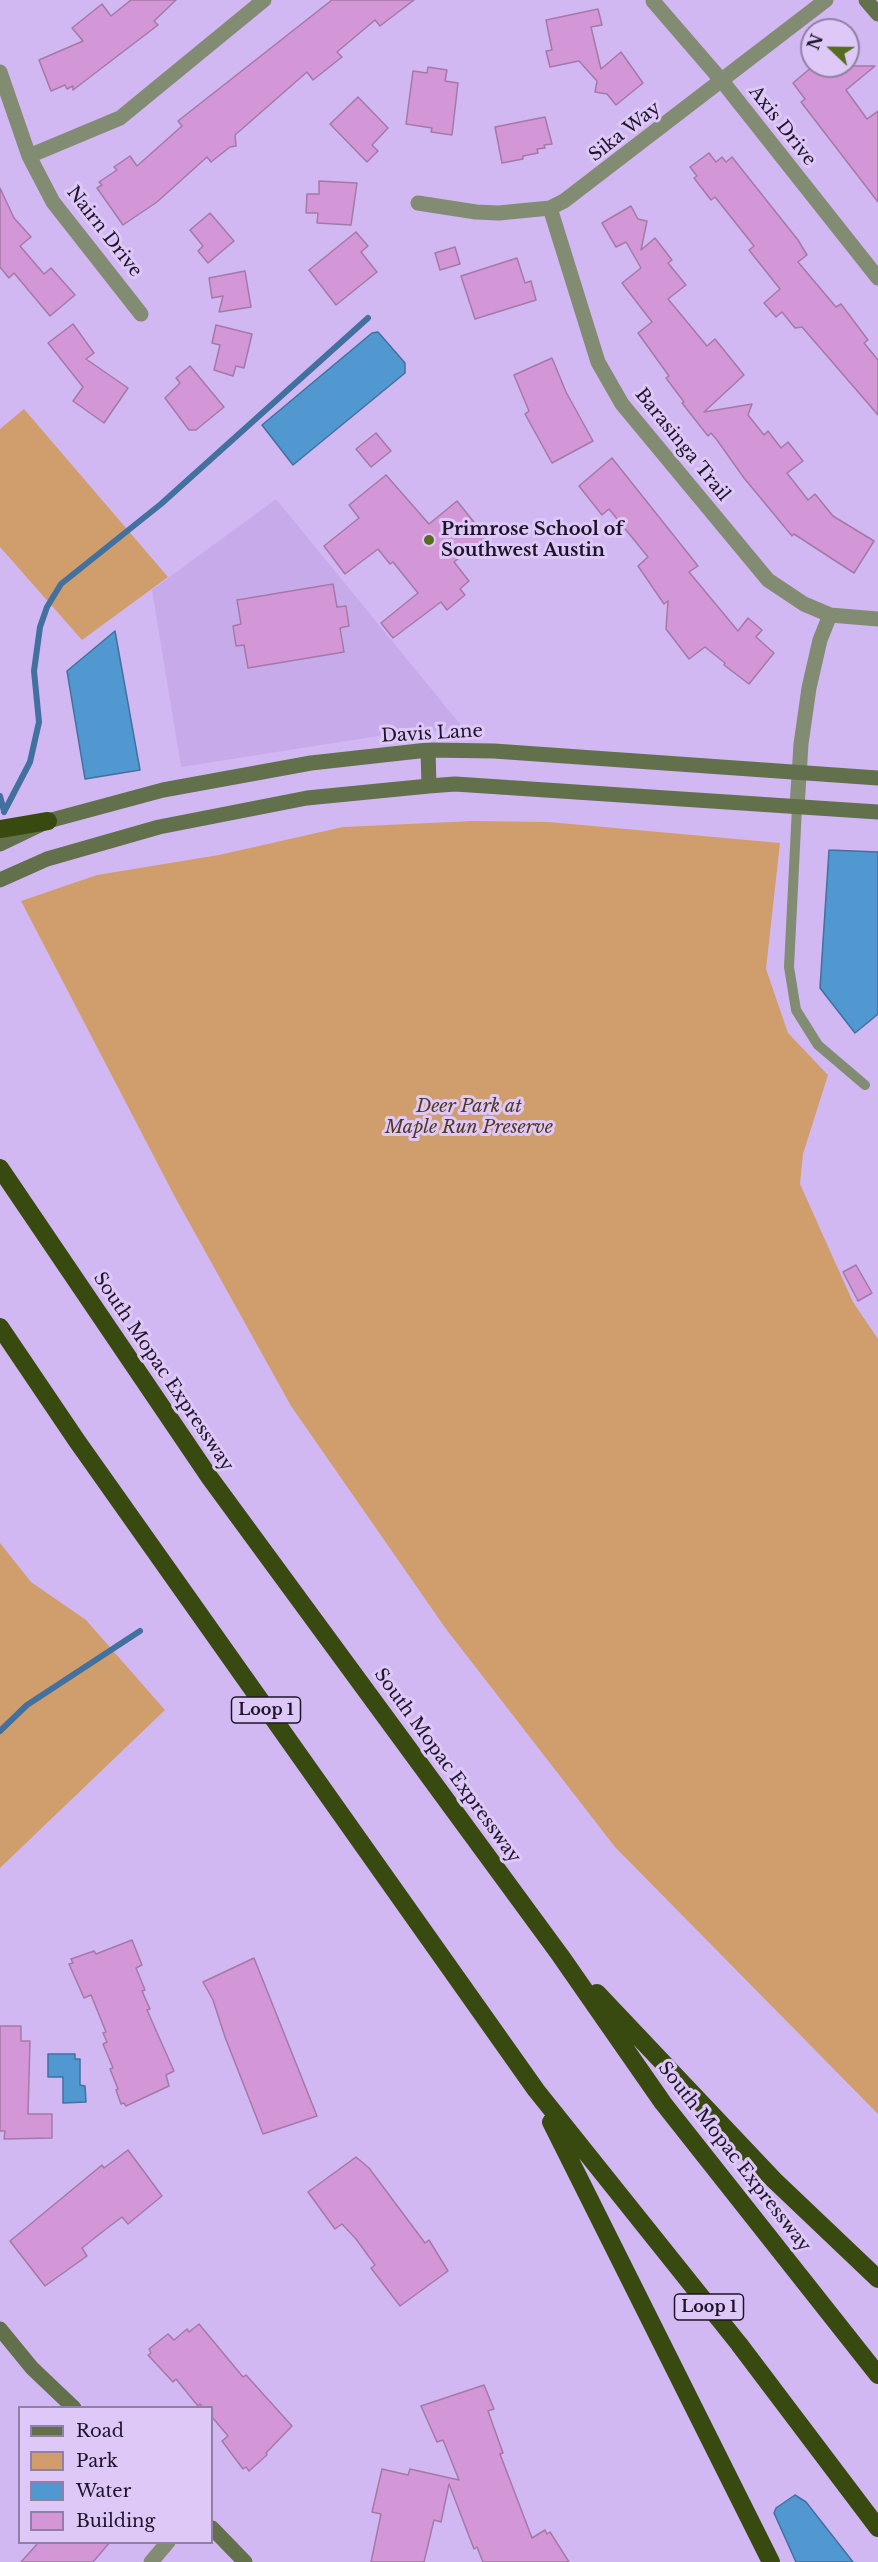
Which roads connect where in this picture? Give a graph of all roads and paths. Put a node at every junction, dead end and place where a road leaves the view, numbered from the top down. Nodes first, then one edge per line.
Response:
1 (264, 0) edge
2 (826, 0) edge
3 (866, 0) edge
4 (654, 1) edge
5 (878, 14) edge
6 (0, 72) edge
7 (722, 81) junction
8 (29, 156) junction
9 (418, 203) dead end
10 (550, 208) junction
11 (878, 278) edge
12 (141, 314) dead end
13 (830, 615) junction
14 (878, 619) edge
15 (428, 750) junction
16 (800, 772) junction
17 (878, 778) edge
18 (429, 786) junction
19 (797, 807) junction
20 (878, 812) edge
21 (48, 820) junction
22 (0, 829) edge
23 (0, 844) edge
24 (0, 880) edge
25 (865, 1085) dead end
26 (0, 1168) edge
27 (0, 1327) edge
28 (560, 1954) junction
29 (536, 2090) junction
30 (878, 2279) edge
31 (0, 2329) edge
32 (878, 2375) edge
33 (72, 2406) edge
34 (878, 2528) edge
35 (213, 2529) edge
36 (166, 2544) edge
37 (151, 2562) edge
38 (245, 2562) edge
39 (771, 2562) edge

1 - 8 street
2 - 7 street, Sika Way
3 - 5 main road
4 - 7 street, Axis Drive
6 - 8 street, Nairn Drive
7 - 10 street, Sika Way
7 - 11 street, Axis Drive
8 - 12 street, Nairn Drive
9 - 10 street, Sika Way
10 - 13 street, Barasinga Trail
13 - 14 street, Barasinga Trail
13 - 16 street
15 - 16 main road, Davis Lane
15 - 18 main road
15 - 21 main road, Davis Lane
16 - 17 main road, Davis Lane
16 - 19 street
18 - 19 main road
18 - 24 main road
19 - 20 main road
19 - 25 lane
21 - 22 highway
21 - 23 main road, Davis Lane
26 - 28 highway, South Mopac Expressway
27 - 29 highway, Loop 1
28 - 30 highway
28 - 32 highway, South Mopac Expressway
29 - 34 highway, Loop 1
29 - 39 highway
31 - 33 main road
35 - 38 main road
36 - 37 street

